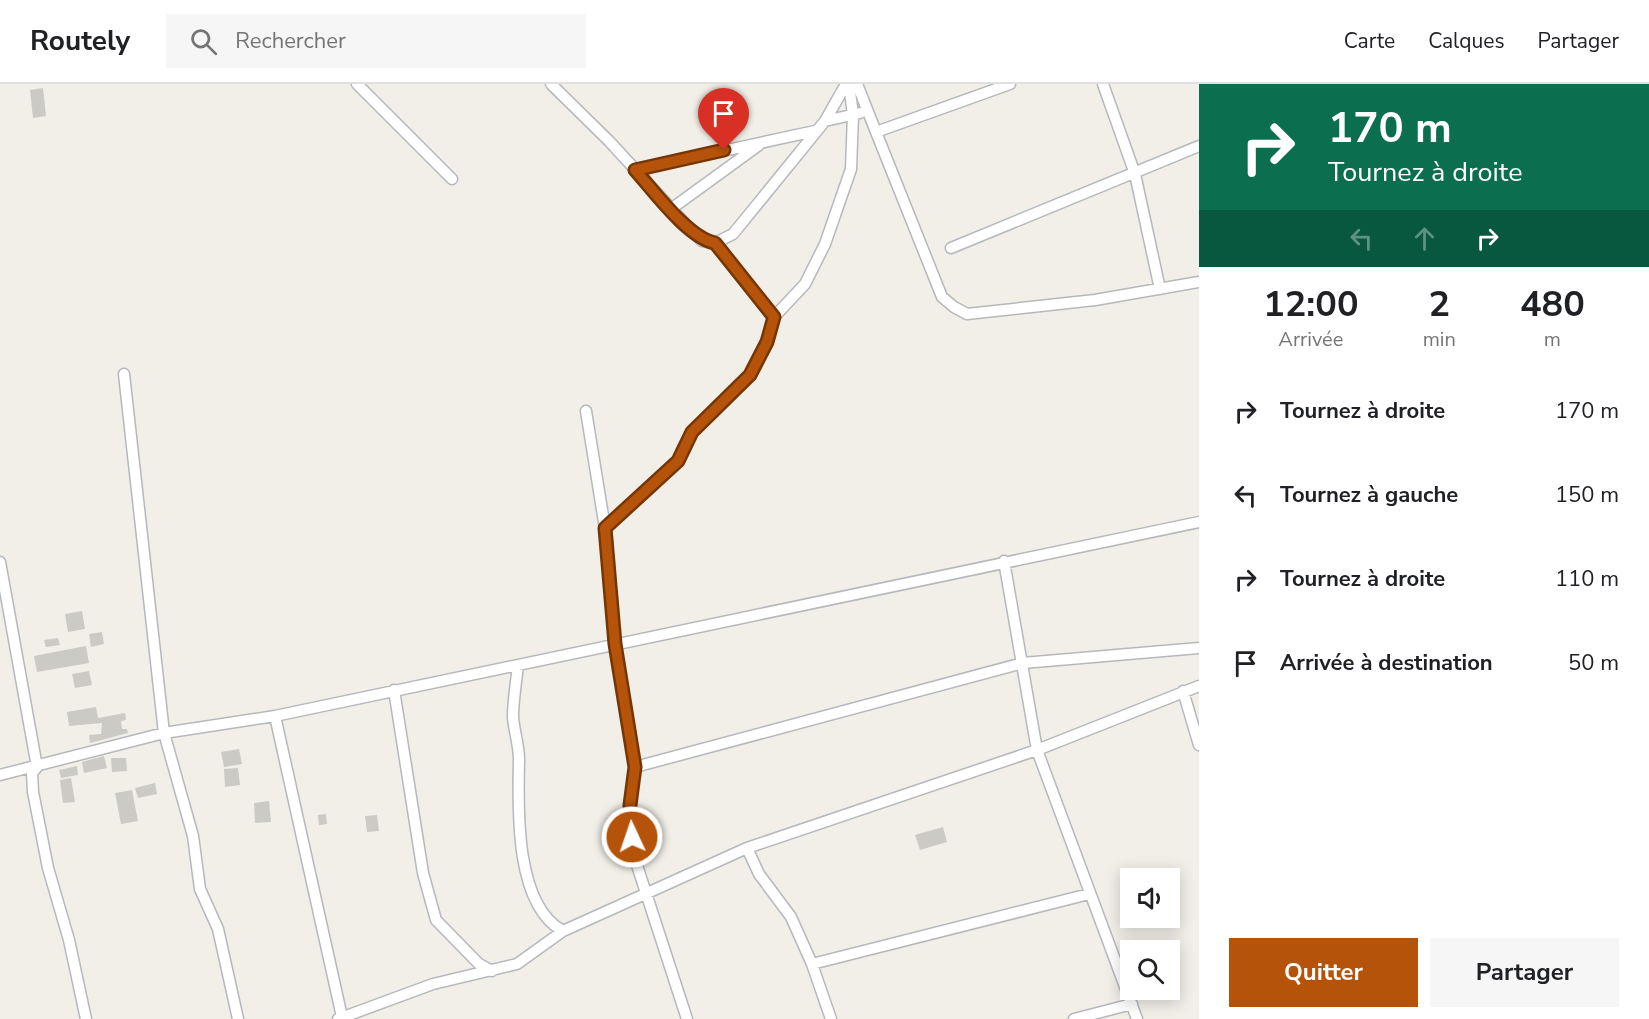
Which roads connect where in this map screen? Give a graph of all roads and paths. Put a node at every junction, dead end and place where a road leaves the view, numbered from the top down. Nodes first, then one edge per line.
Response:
1 (357, 84) edge
2 (551, 84) edge
3 (847, 84) edge
4 (857, 84) edge
5 (1010, 84) edge
6 (1103, 84) edge
7 (868, 111) junction
8 (853, 115) junction
9 (825, 121) junction
10 (815, 131) junction
11 (876, 132) junction
12 (762, 143) junction
13 (1199, 146) edge
14 (635, 170) junction
15 (1135, 174) junction
16 (452, 179) dead end
17 (671, 208) junction
18 (715, 243) junction
19 (951, 248) dead end
20 (1199, 282) edge
21 (1160, 289) junction
22 (774, 317) junction
23 (124, 374) dead end
24 (585, 411) dead end
25 (1199, 522) edge
26 (605, 528) junction
27 (1004, 561) junction
28 (0, 562) edge
29 (615, 644) junction
30 (1199, 648) edge
31 (1023, 663) junction
32 (518, 666) junction
33 (1199, 686) edge
34 (394, 690) junction
35 (1183, 691) junction
36 (275, 716) junction
37 (164, 733) junction
38 (1199, 745) edge
39 (1037, 750) junction
40 (37, 767) junction
41 (635, 767) junction
42 (0, 775) edge
43 (747, 848) junction
44 (645, 893) junction
45 (1089, 894) junction
46 (563, 931) junction
47 (812, 964) junction
48 (492, 970) junction
49 (1132, 1004) junction
50 (340, 1018) edge
51 (86, 1019) edge
52 (238, 1019) edge
53 (687, 1019) edge
54 (831, 1019) edge
55 (1074, 1019) edge
56 (1137, 1019) edge

1 - 16 street
2 - 14 street
3 - 8 street
3 - 9 street
4 - 7 street
5 - 11 street
6 - 15 street
7 - 8 street
7 - 11 street
8 - 9 street
8 - 22 street
9 - 10 street
10 - 12 street
10 - 18 street
11 - 21 street
12 - 14 street
12 - 17 street
13 - 15 street
14 - 17 street
15 - 19 street
15 - 21 street
17 - 18 street
18 - 22 street
20 - 21 street
22 - 26 street
23 - 37 street
24 - 26 street
25 - 27 street
26 - 29 street
27 - 29 street
27 - 31 street
28 - 40 street
29 - 32 street
29 - 41 street
30 - 31 street
31 - 39 street
31 - 41 street
32 - 34 street
32 - 46 street
33 - 35 street
34 - 36 street
34 - 48 street
35 - 38 street
35 - 39 street
36 - 37 street
36 - 50 street
37 - 40 street
37 - 52 street
39 - 43 street
39 - 45 street
40 - 42 street
40 - 51 street
41 - 44 street
43 - 44 street
43 - 47 street
44 - 46 street
44 - 53 street
45 - 47 street
45 - 49 street
46 - 48 street
47 - 54 street
48 - 50 street
49 - 55 street
49 - 56 street

